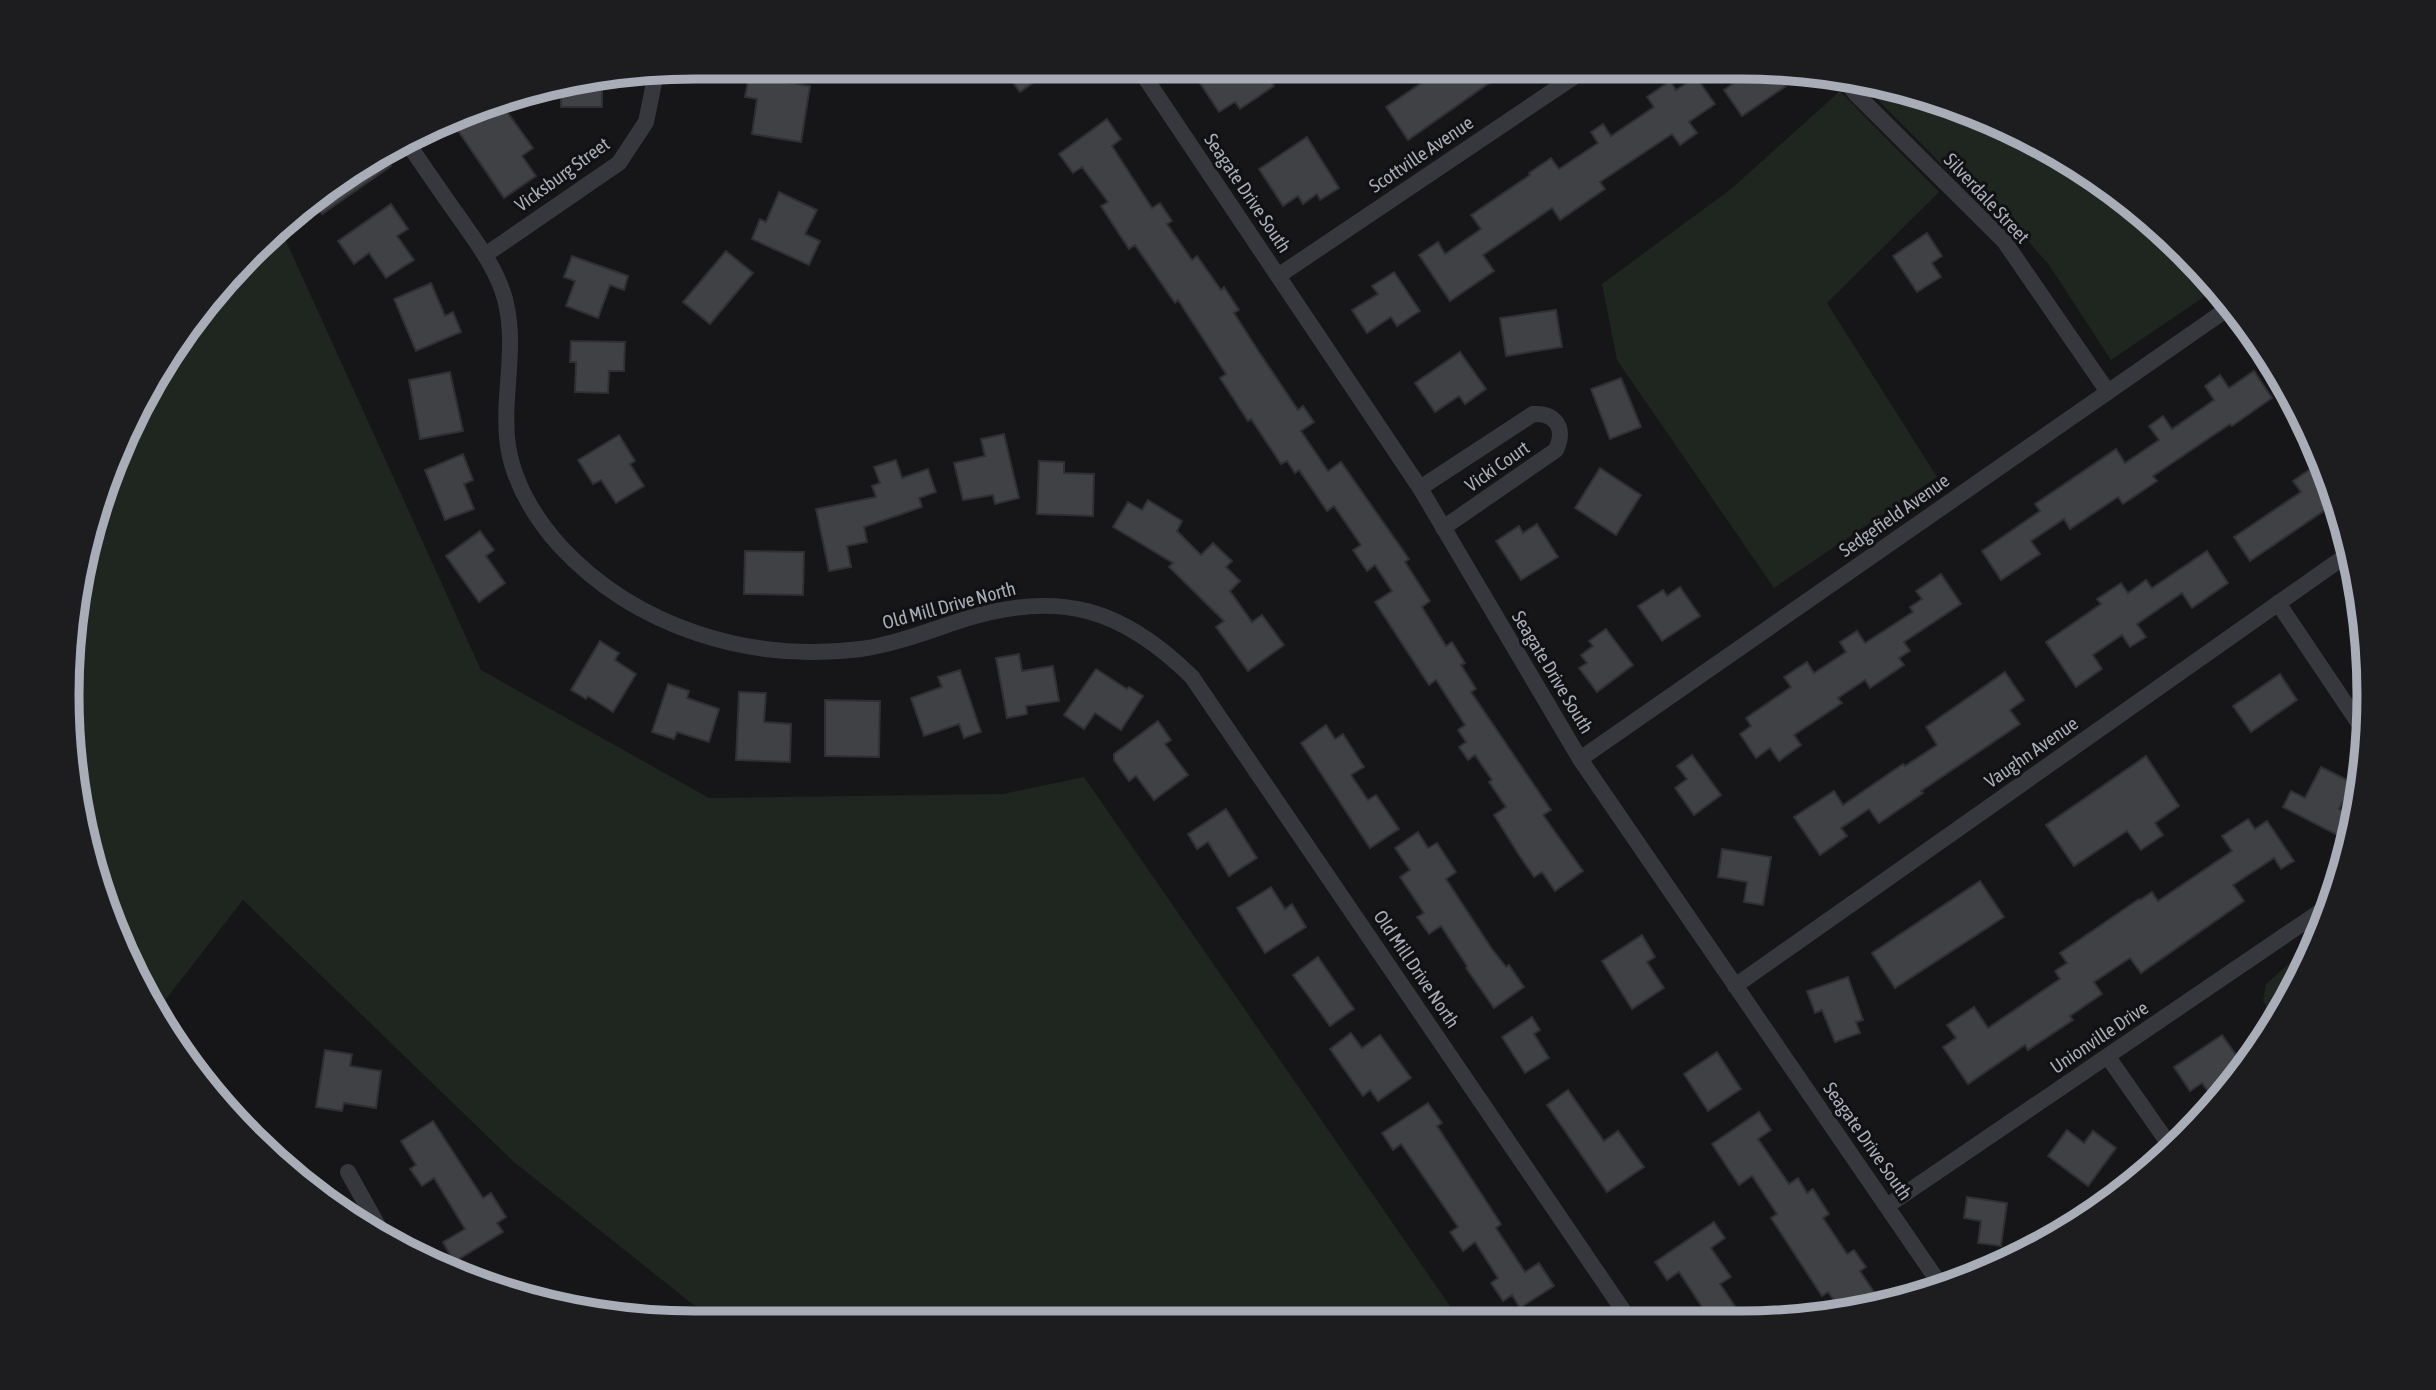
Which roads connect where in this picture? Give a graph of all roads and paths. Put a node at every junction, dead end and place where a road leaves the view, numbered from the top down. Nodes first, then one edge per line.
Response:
1 (1146, 79) edge
2 (1571, 79) edge
3 (655, 80) edge
4 (1853, 90) edge
5 (411, 148) edge
6 (485, 255) junction
7 (1278, 276) junction
8 (2223, 312) edge
9 (2108, 392) junction
10 (1420, 488) junction
11 (1443, 528) junction
12 (2341, 559) edge
13 (2278, 603) junction
14 (2356, 721) edge
15 (1580, 760) junction
16 (2317, 914) edge
17 (1735, 986) junction
18 (2108, 1057) junction
19 (2166, 1141) edge
20 (348, 1172) dead end
21 (1887, 1206) junction
22 (376, 1222) edge
23 (1937, 1280) edge
24 (1624, 1311) edge

1 - 7 street, Seagate Drive South
2 - 7 street, Scottville Avenue
3 - 6 street, Vicksburg Street
4 - 9 street, Silverdale Street
5 - 6 street, Old Mill Drive North
6 - 24 street, Old Mill Drive North
7 - 10 street, Seagate Drive South
8 - 9 street, Sedgefield Avenue
9 - 15 street, Sedgefield Avenue
10 - 11 street, Seagate Drive South
10 - 11 street, Vicki Court
11 - 15 street, Seagate Drive South
12 - 13 street, Vaughn Avenue
13 - 14 street
13 - 17 street, Vaughn Avenue
15 - 17 street, Seagate Drive South
16 - 18 street, Unionville Drive
17 - 21 street, Seagate Drive South
18 - 19 street
18 - 21 street, Unionville Drive
20 - 22 street
21 - 23 street, Seagate Drive South

